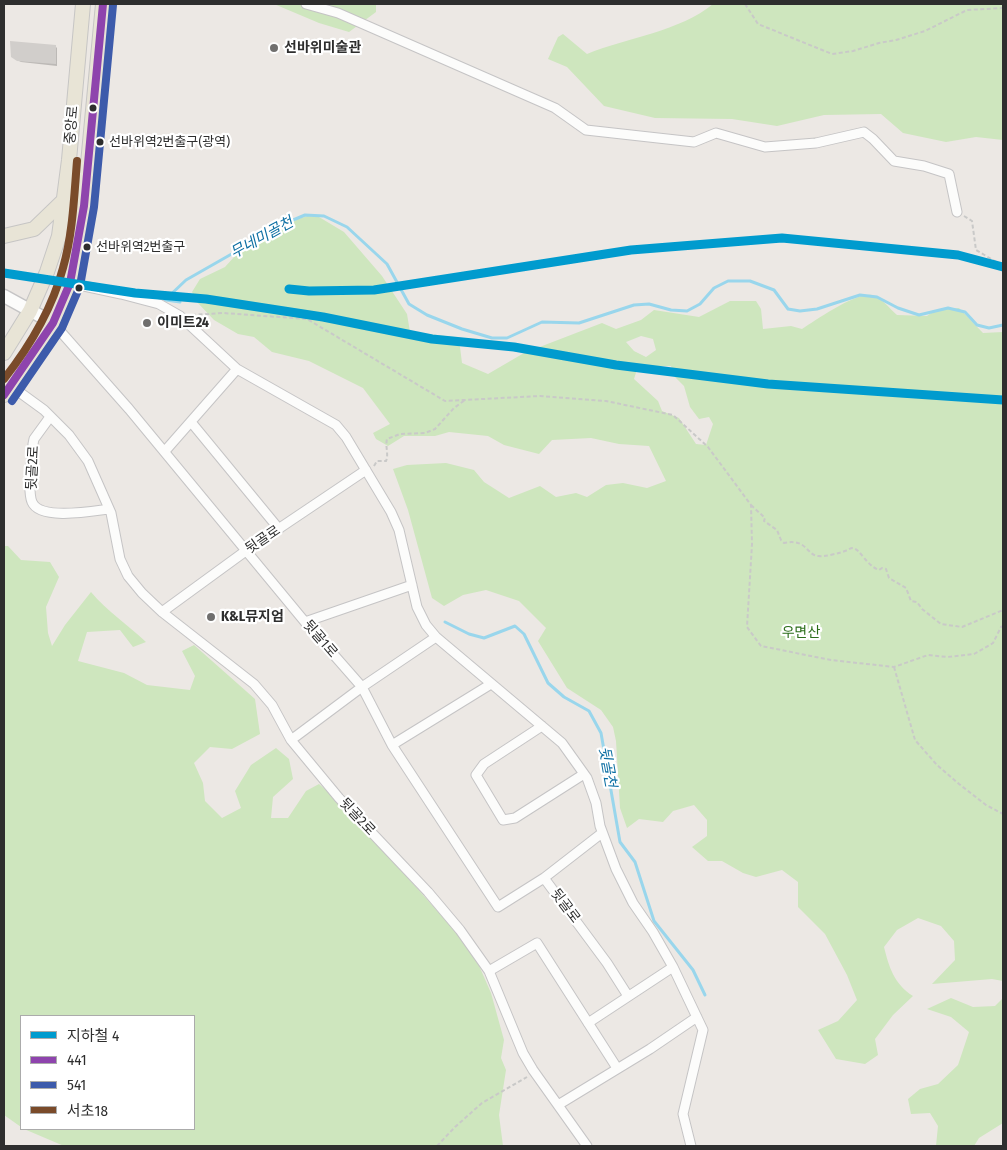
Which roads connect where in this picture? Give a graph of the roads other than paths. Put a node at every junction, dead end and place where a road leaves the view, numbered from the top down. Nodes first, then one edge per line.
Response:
1 (83, 4) edge
2 (103, 4) edge
3 (306, 4) edge
4 (64, 200) junction
5 (957, 212) road end
6 (4, 236) edge
7 (70, 283) junction
8 (4, 296) edge
9 (30, 310) junction
10 (53, 323) junction
11 (4, 353) edge
12 (237, 369) junction
13 (7, 391) edge
14 (50, 417) junction
15 (190, 422) junction
16 (164, 451) junction
17 (367, 472) junction
18 (109, 509) junction
19 (279, 529) junction
20 (247, 550) junction
21 (412, 585) junction
22 (162, 612) junction
23 (305, 622) junction
24 (436, 637) junction
25 (491, 684) junction
26 (362, 687) junction
27 (542, 726) junction
28 (292, 740) junction
29 (392, 745) junction
30 (584, 774) junction
31 (602, 832) junction
32 (544, 878) junction
33 (673, 967) junction
34 (489, 970) junction
35 (628, 996) junction
36 (697, 1018) junction
37 (588, 1023) junction
38 (617, 1068) junction
39 (558, 1105) junction
40 (587, 1146) edge
41 (691, 1146) edge

1 - 4 main road, 중앙로
2 - 7 main road, 중앙로
3 - 5 street
4 - 6 main road
4 - 9 main road, 중앙로
7 - 10 main road, 중앙로
7 - 12 street
8 - 9 street
9 - 10 street
9 - 11 main road, 중앙로
10 - 13 main road, 중앙로
10 - 16 street, 뒷골1로
12 - 15 street
12 - 17 street
13 - 14 street, 뒷골2로
14 - 18 street, 뒷골2로
14 - 18 street, 뒷골2로
15 - 16 street
15 - 19 street
16 - 20 street, 뒷골1로
17 - 19 street, 뒷골로
17 - 21 street
18 - 22 street, 뒷골2로
19 - 20 street, 뒷골로
20 - 22 street, 뒷골로
20 - 23 street, 뒷골1로
21 - 23 street
21 - 24 street
22 - 28 street, 뒷골2로
23 - 26 street, 뒷골1로
24 - 25 street
24 - 26 street
25 - 27 street
25 - 29 street
26 - 28 street
26 - 29 street, 뒷골1로
27 - 30 street
27 - 30 street
28 - 34 street, 뒷골2로
29 - 32 street, 뒷골1로
30 - 31 street
31 - 32 street, 뒷골로
31 - 33 street
32 - 35 street, 뒷골로
33 - 35 street
33 - 36 street
34 - 37 street
34 - 39 street, 뒷골2로
35 - 37 street
36 - 38 street
36 - 41 street
37 - 38 street
38 - 39 street
39 - 40 street, 뒷골2로

